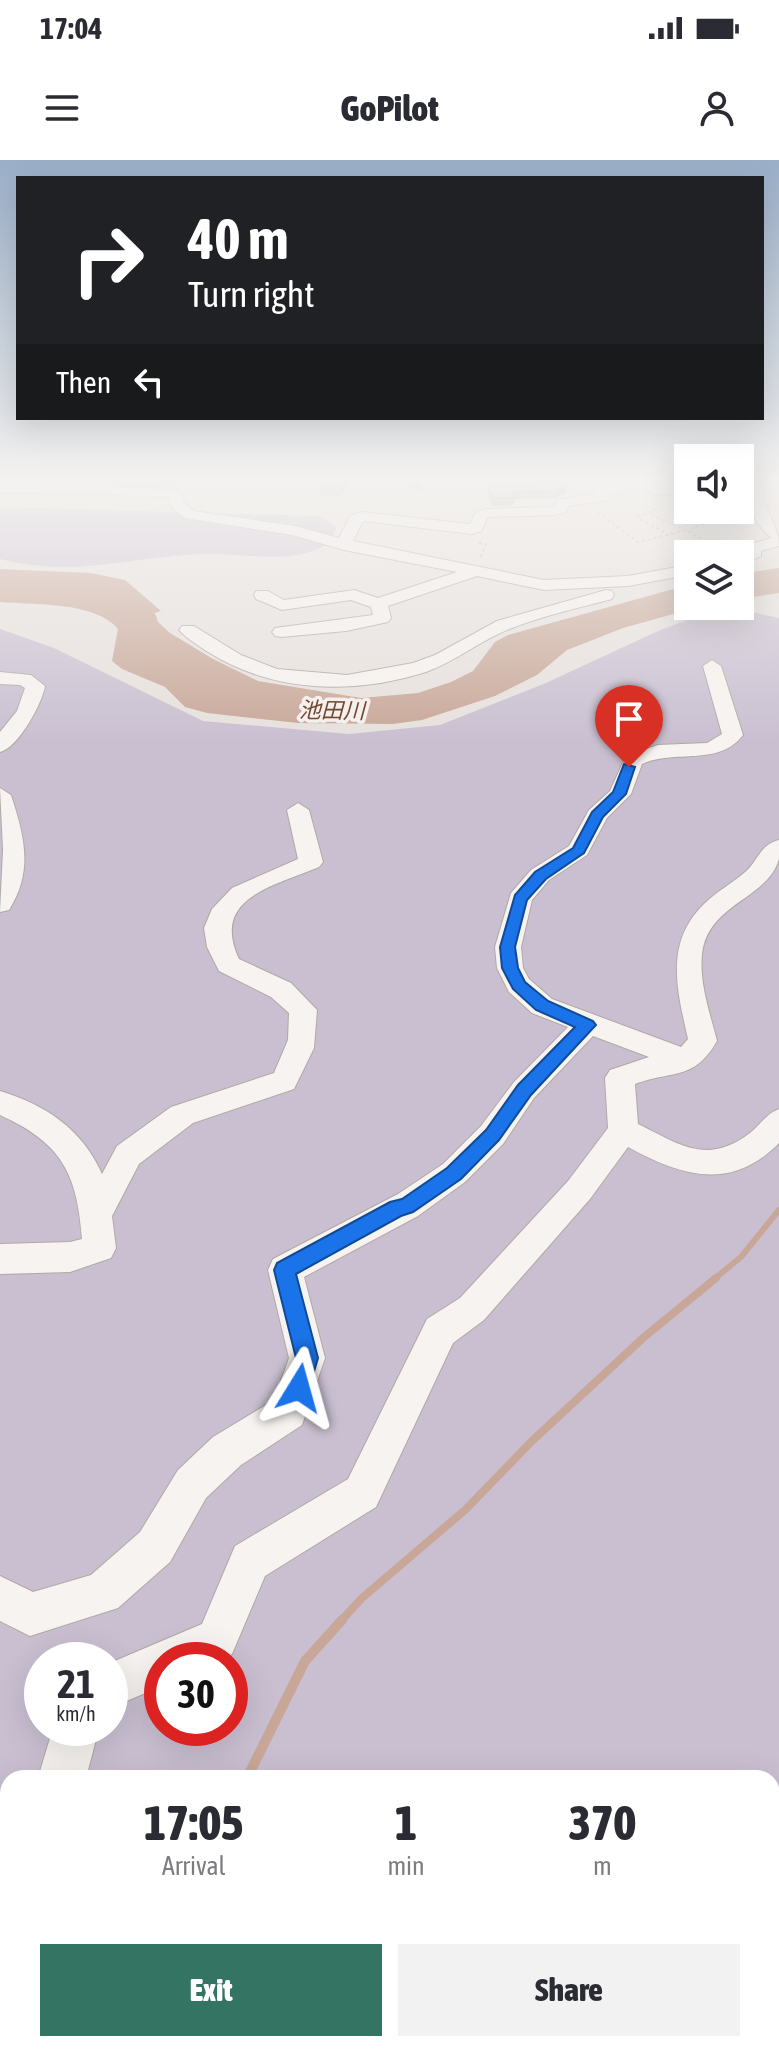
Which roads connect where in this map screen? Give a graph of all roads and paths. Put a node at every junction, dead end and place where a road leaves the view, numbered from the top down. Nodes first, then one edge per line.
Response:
1 (450, 566) edge
2 (476, 566) edge
3 (474, 571) junction
4 (674, 575) edge
5 (674, 577) edge
6 (553, 586) junction
7 (262, 595) dead end
8 (379, 603) junction
9 (539, 615) junction
10 (188, 630) dead end
11 (281, 632) dead end
12 (712, 666) dead end
13 (0, 678) edge
14 (0, 746) edge
15 (0, 795) edge
16 (298, 810) dead end
17 (779, 847) edge
18 (5, 882) edge
19 (0, 904) edge
20 (587, 1025) junction
21 (686, 1061) junction
22 (0, 1102) edge
23 (779, 1121) edge
24 (623, 1130) junction
25 (96, 1215) junction
26 (0, 1259) edge
27 (0, 1597) edge
28 (210, 1642) edge
29 (71, 1746) edge
30 (64, 1770) edge

1 - 3 street
2 - 3 path
3 - 6 street
3 - 8 street
4 - 6 street
5 - 9 street
6 - 9 street
7 - 8 street
8 - 11 street
9 - 10 street
12 - 20 street
13 - 14 street
15 - 18 street
16 - 25 street
17 - 21 street
18 - 19 street
20 - 21 street
20 - 27 street
21 - 24 street
22 - 25 street
23 - 24 street
24 - 28 street
25 - 26 street
29 - 30 street

